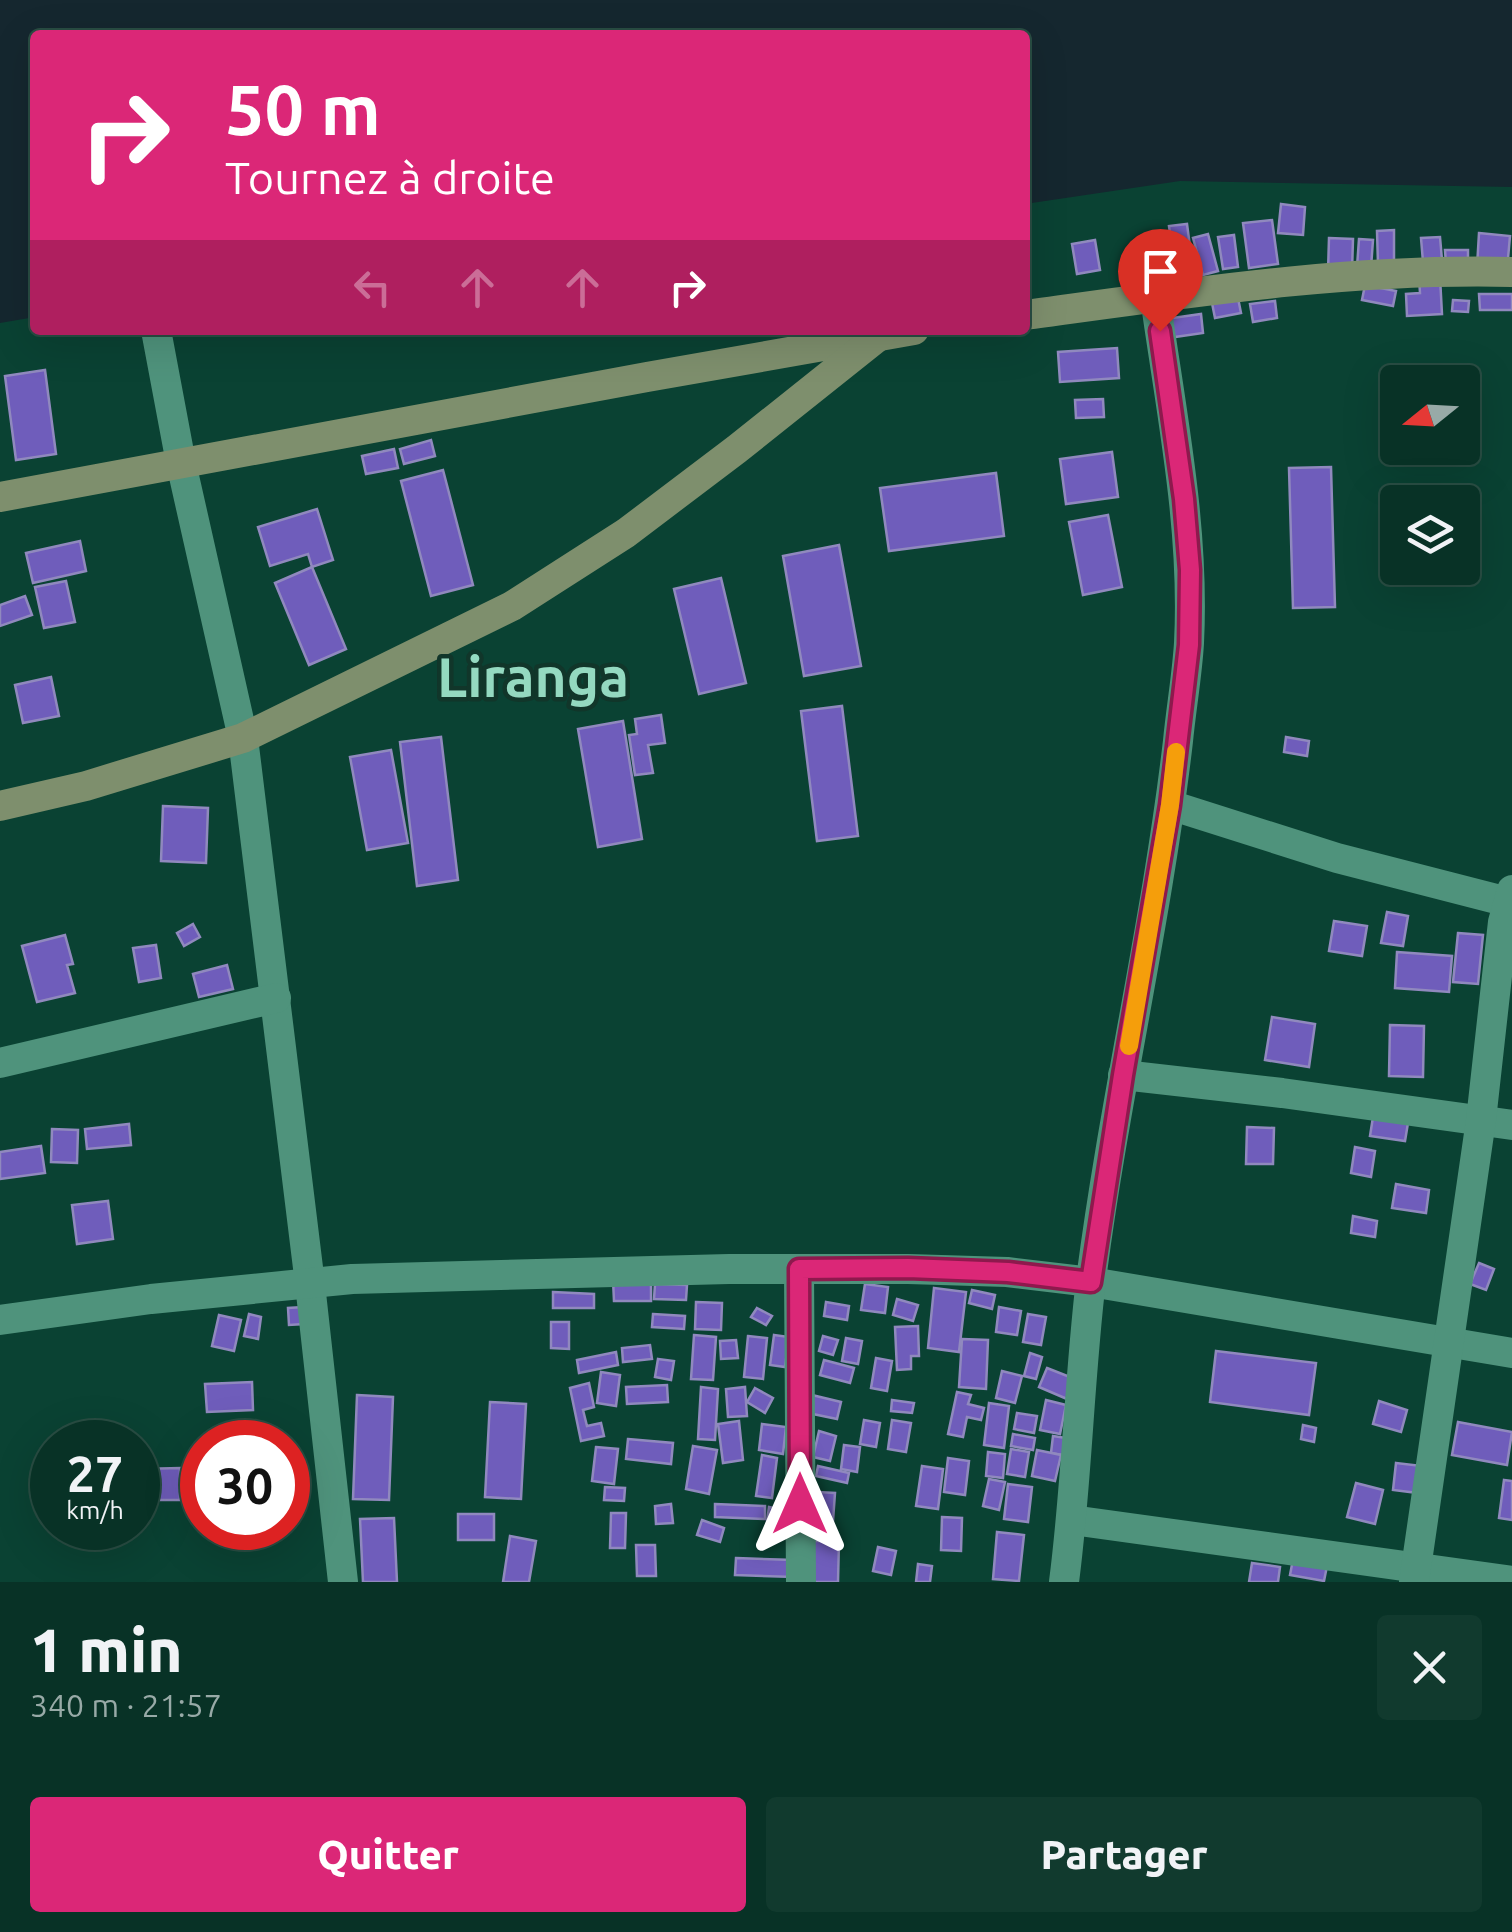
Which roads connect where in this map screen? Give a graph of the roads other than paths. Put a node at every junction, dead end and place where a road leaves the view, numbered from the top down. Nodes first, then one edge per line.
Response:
1 (1512, 272) edge
2 (1155, 297) junction
3 (1030, 314) edge
4 (157, 335) edge
5 (875, 335) edge
6 (879, 335) edge
7 (181, 463) junction
8 (0, 496) edge
9 (243, 738) junction
10 (1170, 805) junction
11 (0, 806) edge
12 (1510, 896) edge
13 (276, 998) junction
14 (0, 1063) edge
15 (1123, 1075) junction
16 (1480, 1120) junction
17 (1512, 1124) edge
18 (799, 1269) junction
19 (1091, 1282) junction
20 (310, 1284) junction
21 (0, 1320) edge
22 (1447, 1342) junction
23 (1512, 1352) edge
24 (1072, 1520) junction
25 (1415, 1574) edge
26 (343, 1582) edge
27 (801, 1582) edge
28 (1064, 1582) edge
29 (1512, 1582) edge

1 - 2 main road
2 - 3 main road
2 - 10 street
4 - 7 street
5 - 7 main road
6 - 9 main road
7 - 8 main road
7 - 9 street
9 - 11 main road
9 - 13 street
10 - 12 street
10 - 15 street
12 - 16 street
13 - 14 street
13 - 20 street
15 - 16 street
15 - 19 street
16 - 17 street
16 - 22 street
18 - 19 street
18 - 20 street
18 - 27 street
19 - 22 street
19 - 24 street
20 - 21 street
20 - 26 street
22 - 23 street
22 - 25 street
24 - 25 street
24 - 28 street
25 - 29 street

